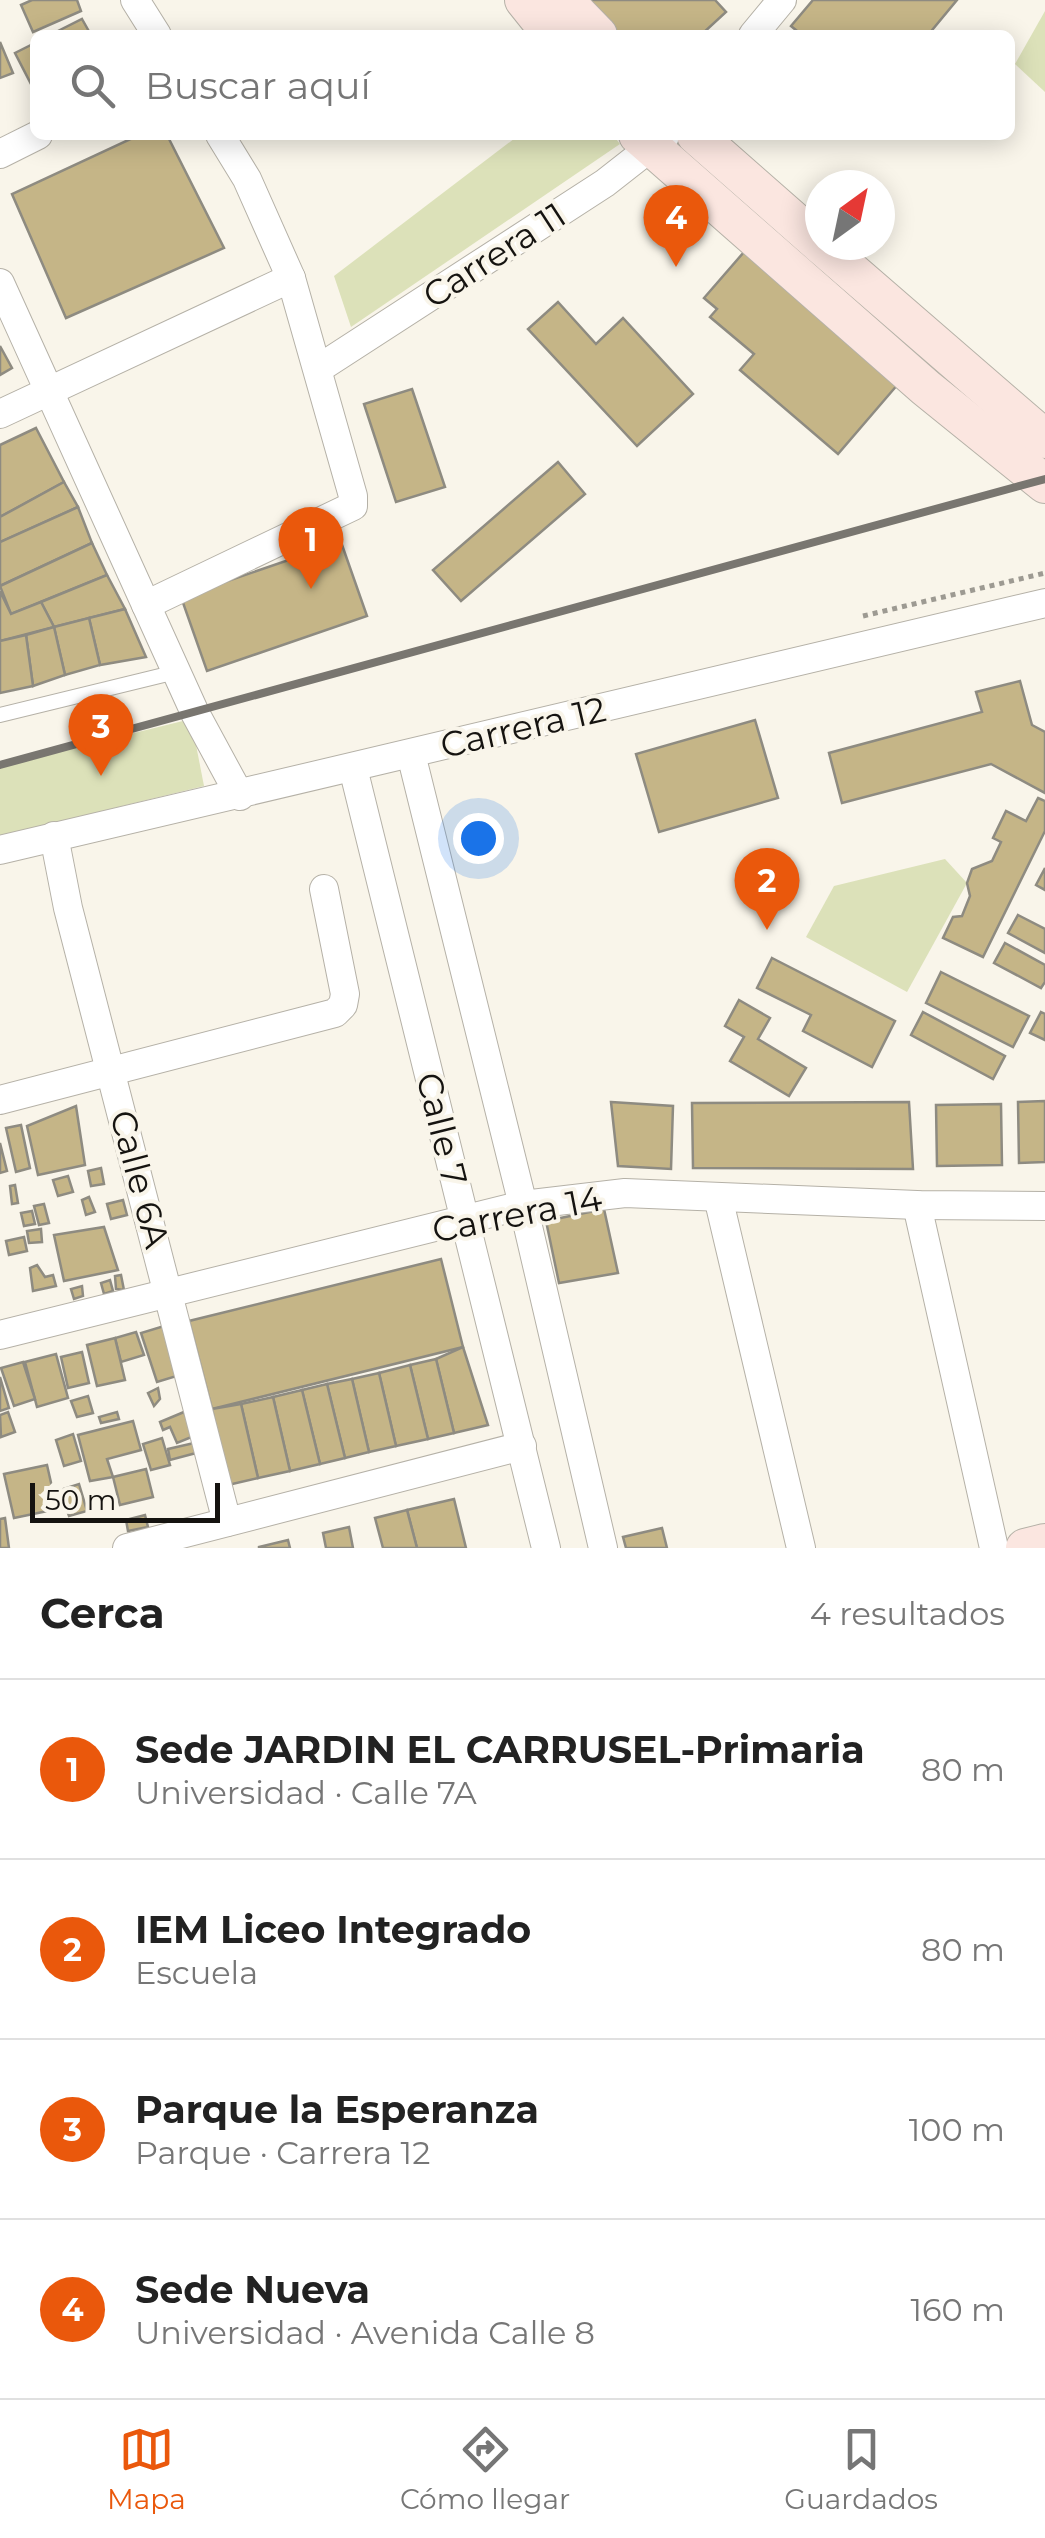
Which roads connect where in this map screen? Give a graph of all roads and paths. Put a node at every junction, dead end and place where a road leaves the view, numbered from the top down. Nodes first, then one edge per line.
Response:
1 (135, 0) edge
2 (524, 0) edge
3 (564, 0) edge
4 (782, 0) edge
5 (155, 30) edge
6 (548, 30) edge
7 (593, 30) edge
8 (756, 30) edge
9 (30, 139) edge
10 (223, 140) edge
11 (651, 140) edge
12 (653, 140) edge
13 (702, 140) edge
14 (0, 154) edge
15 (805, 232) edge
16 (837, 260) edge
17 (291, 278) junction
18 (0, 283) edge
19 (318, 369) junction
20 (47, 392) junction
21 (0, 414) edge
22 (1045, 439) edge
23 (1045, 484) edge
24 (1045, 603) edge
25 (146, 604) junction
26 (176, 672) junction
27 (0, 715) edge
28 (411, 754) junction
29 (353, 768) junction
30 (240, 796) junction
31 (54, 836) junction
32 (0, 850) edge
33 (324, 889) dead end
34 (112, 1072) junction
35 (0, 1100) edge
36 (718, 1197) junction
37 (917, 1205) junction
38 (523, 1206) junction
39 (1045, 1206) edge
40 (465, 1221) junction
41 (170, 1294) junction
42 (0, 1335) edge
43 (522, 1446) junction
44 (227, 1522) junction
45 (1045, 1543) edge
46 (127, 1548) edge
47 (546, 1548) edge
48 (603, 1548) edge
49 (801, 1548) edge
50 (994, 1548) edge
51 (1025, 1548) edge

1 - 5 street
2 - 6 main road
3 - 7 main road
4 - 8 street
9 - 14 street
10 - 17 street
11 - 19 street, Carrera 11
12 - 23 main road
13 - 15 main road
16 - 22 main road
17 - 19 street
17 - 20 street
18 - 20 street
19 - 25 street
20 - 21 street
20 - 25 street
24 - 28 street, Carrera 12
25 - 26 street
26 - 27 lane
26 - 30 street
28 - 29 street, Carrera 12
28 - 38 street
29 - 30 street, Carrera 12
29 - 40 street, Calle 7
30 - 31 street, Carrera 12
31 - 32 street, Carrera 12
31 - 34 street, Calle 6A
33 - 34 street
34 - 35 street
34 - 41 street, Calle 6A
36 - 37 street, Carrera 14
36 - 38 street, Carrera 14
36 - 49 street
37 - 39 street, Carrera 14
37 - 50 street
38 - 40 street, Carrera 14
38 - 48 street
40 - 41 street, Carrera 14
40 - 43 street, Calle 7
41 - 42 street, Carrera 14
41 - 44 street, Calle 6A
43 - 44 street
43 - 47 street, Calle 7
44 - 46 street
45 - 51 main road

